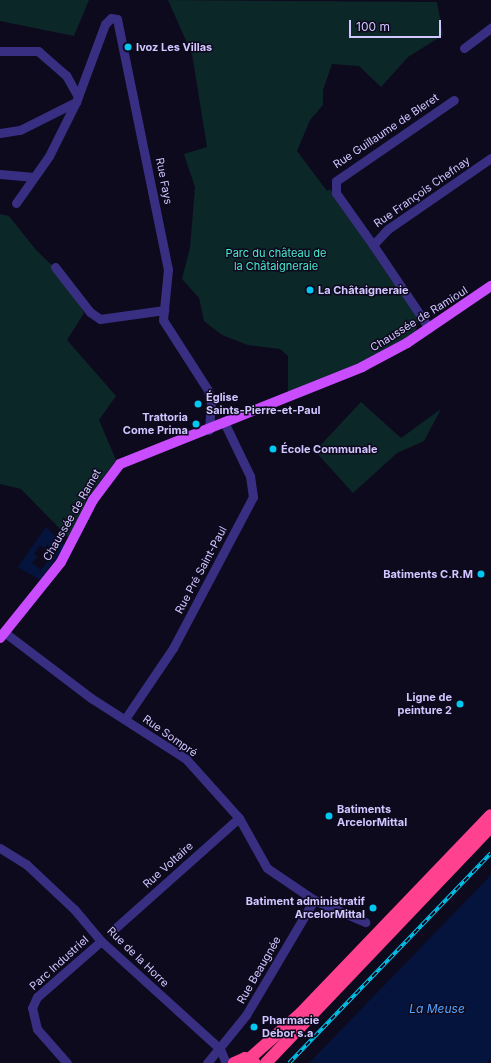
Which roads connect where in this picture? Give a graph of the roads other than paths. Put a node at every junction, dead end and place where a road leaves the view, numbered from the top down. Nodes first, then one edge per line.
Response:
1 (491, 28) edge
2 (464, 48) dead end
3 (0, 51) edge
4 (77, 99) junction
5 (454, 100) dead end
6 (0, 133) edge
7 (491, 158) edge
8 (0, 174) edge
9 (34, 177) junction
10 (16, 203) dead end
11 (373, 245) junction
12 (55, 267) dead end
13 (491, 286) edge
14 (164, 310) junction
15 (429, 328) junction
16 (225, 424) junction
17 (209, 430) junction
18 (2, 635) edge
19 (124, 719) junction
20 (491, 815) edge
21 (240, 818) junction
22 (491, 827) edge
23 (0, 848) edge
24 (314, 900) junction
25 (365, 922) dead end
26 (112, 931) dead end
27 (102, 941) junction
28 (222, 1051) junction
29 (245, 1061) edge
30 (67, 1063) edge
31 (208, 1063) edge
32 (226, 1063) edge
33 (266, 1063) edge

1 - 2 street
3 - 4 street
4 - 6 street
4 - 9 street
4 - 14 street, Rue Fays
5 - 11 street, Rue Guillaume de Bleret
7 - 11 street, Rue François Chefnay
8 - 9 street
9 - 10 street
11 - 15 street, Rue François Chefnay
12 - 14 street
13 - 15 main road, Chaussée de Ramioul
14 - 17 street, Rue Fays
15 - 16 main road, Chaussée de Ramioul
16 - 17 main road
16 - 19 street, Rue Pré Saint-Paul
17 - 18 main road, Chaussée de Ramet
18 - 19 street, Rue Sompré
19 - 21 street, Rue Sompré
20 - 29 highway
21 - 24 street, Rue Sompré
21 - 26 street, Rue Voltaire
22 - 33 highway
23 - 27 street, Rue de la Horre
24 - 25 street, Rue Sompré
24 - 28 street, Rue Beaugnée
27 - 28 street, Rue de la Horre
27 - 30 street, Parc Industriel
28 - 29 street
28 - 31 street
28 - 32 street

